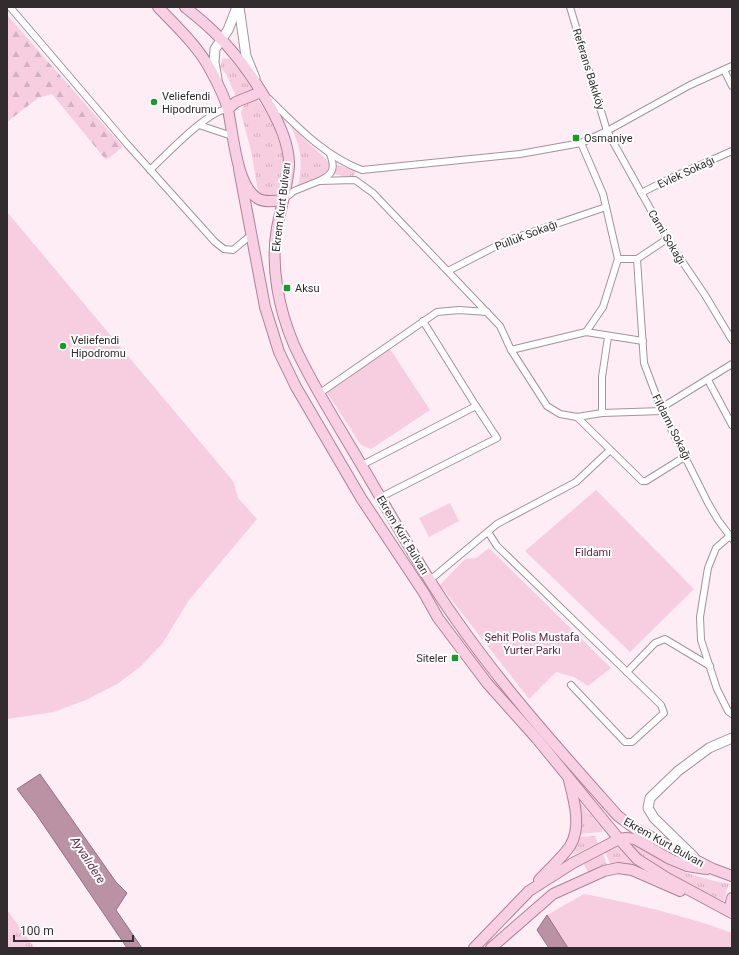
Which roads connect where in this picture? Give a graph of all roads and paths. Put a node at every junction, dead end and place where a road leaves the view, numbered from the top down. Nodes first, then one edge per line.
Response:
1 (10, 7) edge
2 (158, 7) edge
3 (185, 7) edge
4 (238, 7) edge
5 (570, 7) edge
6 (191, 11) edge
7 (220, 38) junction
8 (732, 66) edge
9 (724, 70) junction
10 (218, 85) junction
11 (732, 86) edge
12 (261, 92) junction
13 (228, 109) junction
14 (199, 125) junction
15 (608, 131) junction
16 (232, 136) junction
17 (581, 143) junction
18 (732, 151) edge
19 (330, 154) junction
20 (239, 169) junction
21 (150, 170) junction
22 (362, 170) junction
23 (354, 180) junction
24 (320, 181) junction
25 (641, 194) junction
26 (284, 200) junction
27 (606, 207) junction
28 (251, 235) junction
29 (667, 239) junction
30 (618, 259) junction
31 (637, 259) junction
32 (448, 271) junction
33 (487, 312) junction
34 (423, 321) junction
35 (586, 332) junction
36 (608, 337) junction
37 (732, 340) edge
38 (643, 341) junction
39 (511, 350) junction
40 (732, 364) edge
41 (708, 380) junction
42 (320, 393) junction
43 (476, 406) junction
44 (661, 410) junction
45 (602, 413) junction
46 (577, 417) junction
47 (732, 425) edge
48 (609, 451) junction
49 (686, 456) junction
50 (362, 465) junction
51 (381, 498) junction
52 (488, 532) junction
53 (731, 536) edge
54 (430, 580) junction
55 (710, 666) junction
56 (627, 672) junction
57 (571, 685) dead end
58 (732, 714) edge
59 (732, 738) edge
60 (569, 778) junction
61 (619, 839) junction
62 (699, 862) junction
63 (572, 863) junction
64 (713, 869) junction
65 (732, 876) edge
66 (581, 880) junction
67 (529, 891) junction
68 (732, 898) edge
69 (708, 901) junction
70 (730, 912) edge
71 (474, 948) edge
72 (491, 948) edge

1 - 21 street
2 - 10 main road
3 - 6 main road, Ekrem Kurt Bulvarı
4 - 7 street
4 - 12 street
5 - 15 street, Referans Bakıköy
6 - 7 main road, Ekrem Kurt Bulvarı
7 - 10 street
7 - 12 main road, Ekrem Kurt Bulvarı
8 - 9 street
9 - 11 street
9 - 15 street
10 - 13 main road
12 - 13 main road
12 - 19 street
12 - 26 main road, Ekrem Kurt Bulvarı
13 - 14 street
13 - 16 main road
14 - 16 street
14 - 21 street
15 - 17 street
15 - 25 street, Cami Sokağı
16 - 20 main road
17 - 22 street
17 - 27 street
18 - 25 street, Evlek Sokağı
19 - 22 street
19 - 24 street
20 - 26 main road
20 - 28 main road, Ekrem Kurt Bulvarı
21 - 28 street
22 - 23 street
23 - 24 street
23 - 32 street
24 - 26 street
25 - 29 street, Cami Sokağı
26 - 42 main road, Ekrem Kurt Bulvarı
27 - 30 street
27 - 32 street, Pulluk Sokağı
28 - 60 main road, Ekrem Kurt Bulvarı
29 - 31 street
29 - 37 street, Cami Sokağı
30 - 31 street
30 - 35 street
31 - 38 street, Fildamı Sokağı
32 - 33 street
33 - 34 street
33 - 39 street
34 - 42 street
34 - 43 street
35 - 36 street
35 - 39 street
36 - 38 street
36 - 45 street
38 - 44 street, Fildamı Sokağı
39 - 46 street
40 - 41 street
41 - 44 street
41 - 47 street
42 - 50 main road, Ekrem Kurt Bulvarı
43 - 50 street
43 - 51 street
44 - 45 street
44 - 49 street, Fildamı Sokağı
45 - 46 street
46 - 48 street
48 - 49 street
48 - 52 street
49 - 53 street, Fildamı Sokağı
50 - 51 main road, Ekrem Kurt Bulvarı
51 - 54 main road, Ekrem Kurt Bulvarı
52 - 54 street
52 - 56 street
53 - 55 street
54 - 62 main road, Ekrem Kurt Bulvarı
55 - 56 street
55 - 58 street
56 - 57 street
59 - 62 street
60 - 61 main road, Ekrem Kurt Bulvarı
60 - 67 main road
61 - 63 main road
61 - 64 main road
61 - 69 main road, Ekrem Kurt Bulvarı
62 - 64 main road, Ekrem Kurt Bulvarı
63 - 66 main road
63 - 67 main road
64 - 65 main road
66 - 69 main road
66 - 72 main road
67 - 71 main road
68 - 70 main road
69 - 70 main road

